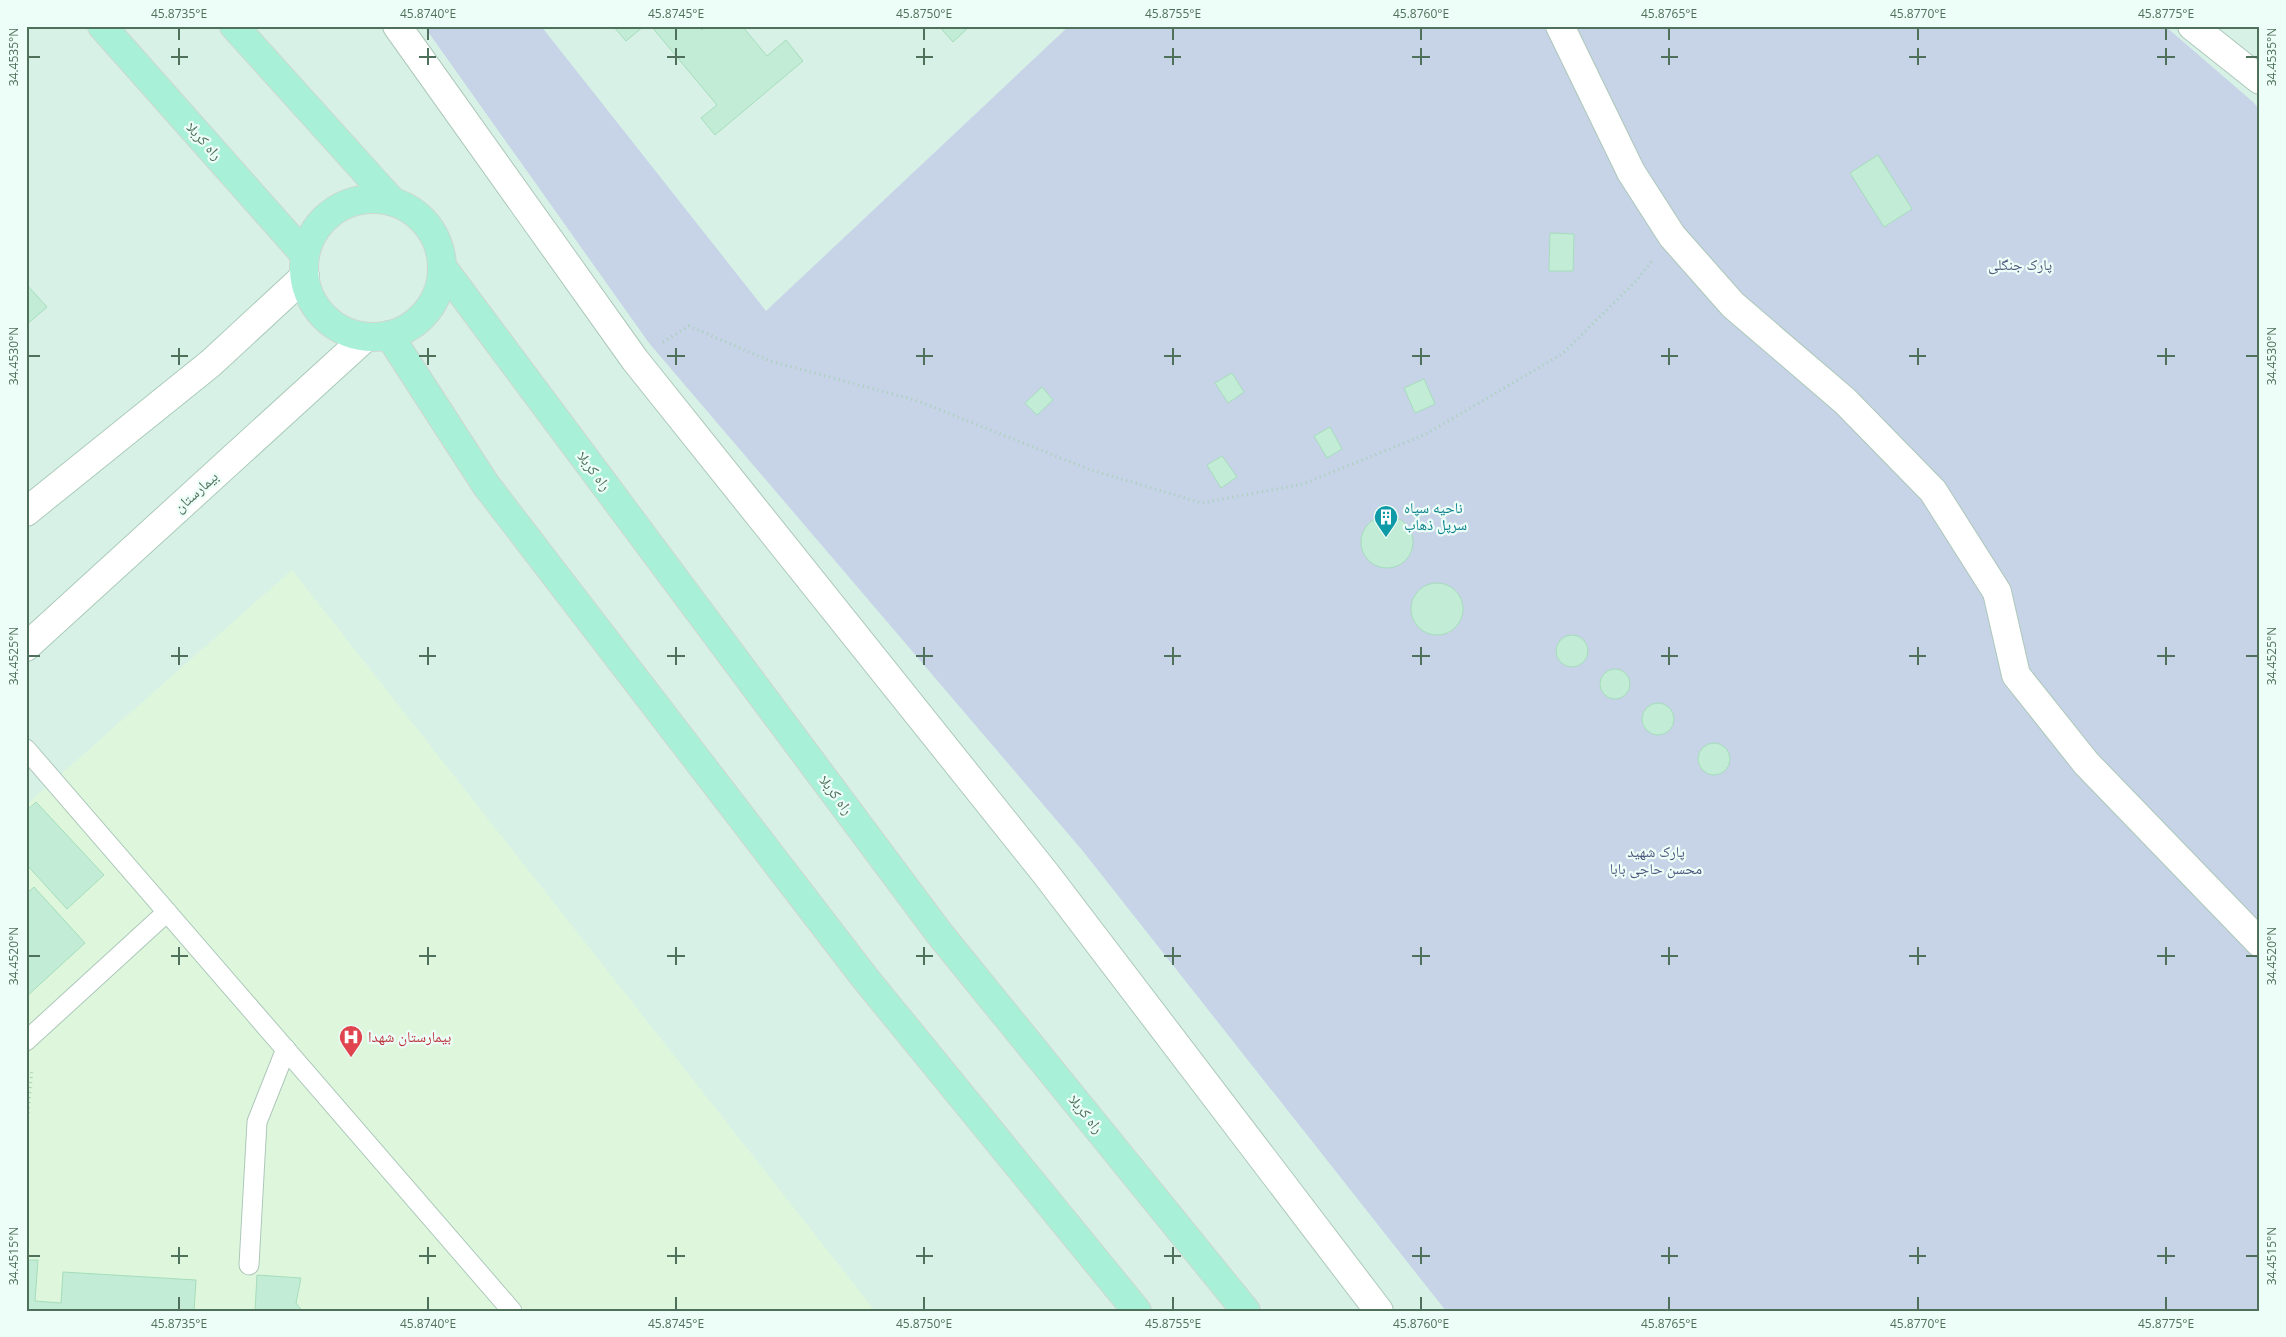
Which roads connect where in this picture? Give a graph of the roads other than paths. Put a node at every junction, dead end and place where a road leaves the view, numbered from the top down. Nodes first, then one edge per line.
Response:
1 (102, 26) edge
2 (234, 26) edge
3 (397, 26) edge
4 (1560, 26) edge
5 (2192, 26) edge
6 (2260, 80) edge
7 (391, 200) junction
8 (305, 266) junction
9 (443, 268) junction
10 (378, 336) junction
11 (26, 512) edge
12 (26, 647) edge
13 (26, 749) edge
14 (167, 912) junction
15 (2260, 943) edge
16 (31, 1037) edge
17 (286, 1049) junction
18 (249, 1265) dead end
19 (512, 1311) edge
20 (1137, 1311) edge
21 (1246, 1311) edge
22 (1378, 1311) edge

1 - 8 main road, راه کربلا
2 - 7 main road
3 - 22 street
4 - 15 street
5 - 6 street
7 - 8 main road
7 - 9 main road
8 - 10 main road
8 - 11 street
9 - 10 main road
9 - 21 main road, راه کربلا
10 - 12 street, بیمارستان
10 - 20 main road
13 - 14 lane
14 - 16 lane
14 - 17 lane
17 - 18 lane
17 - 19 lane

